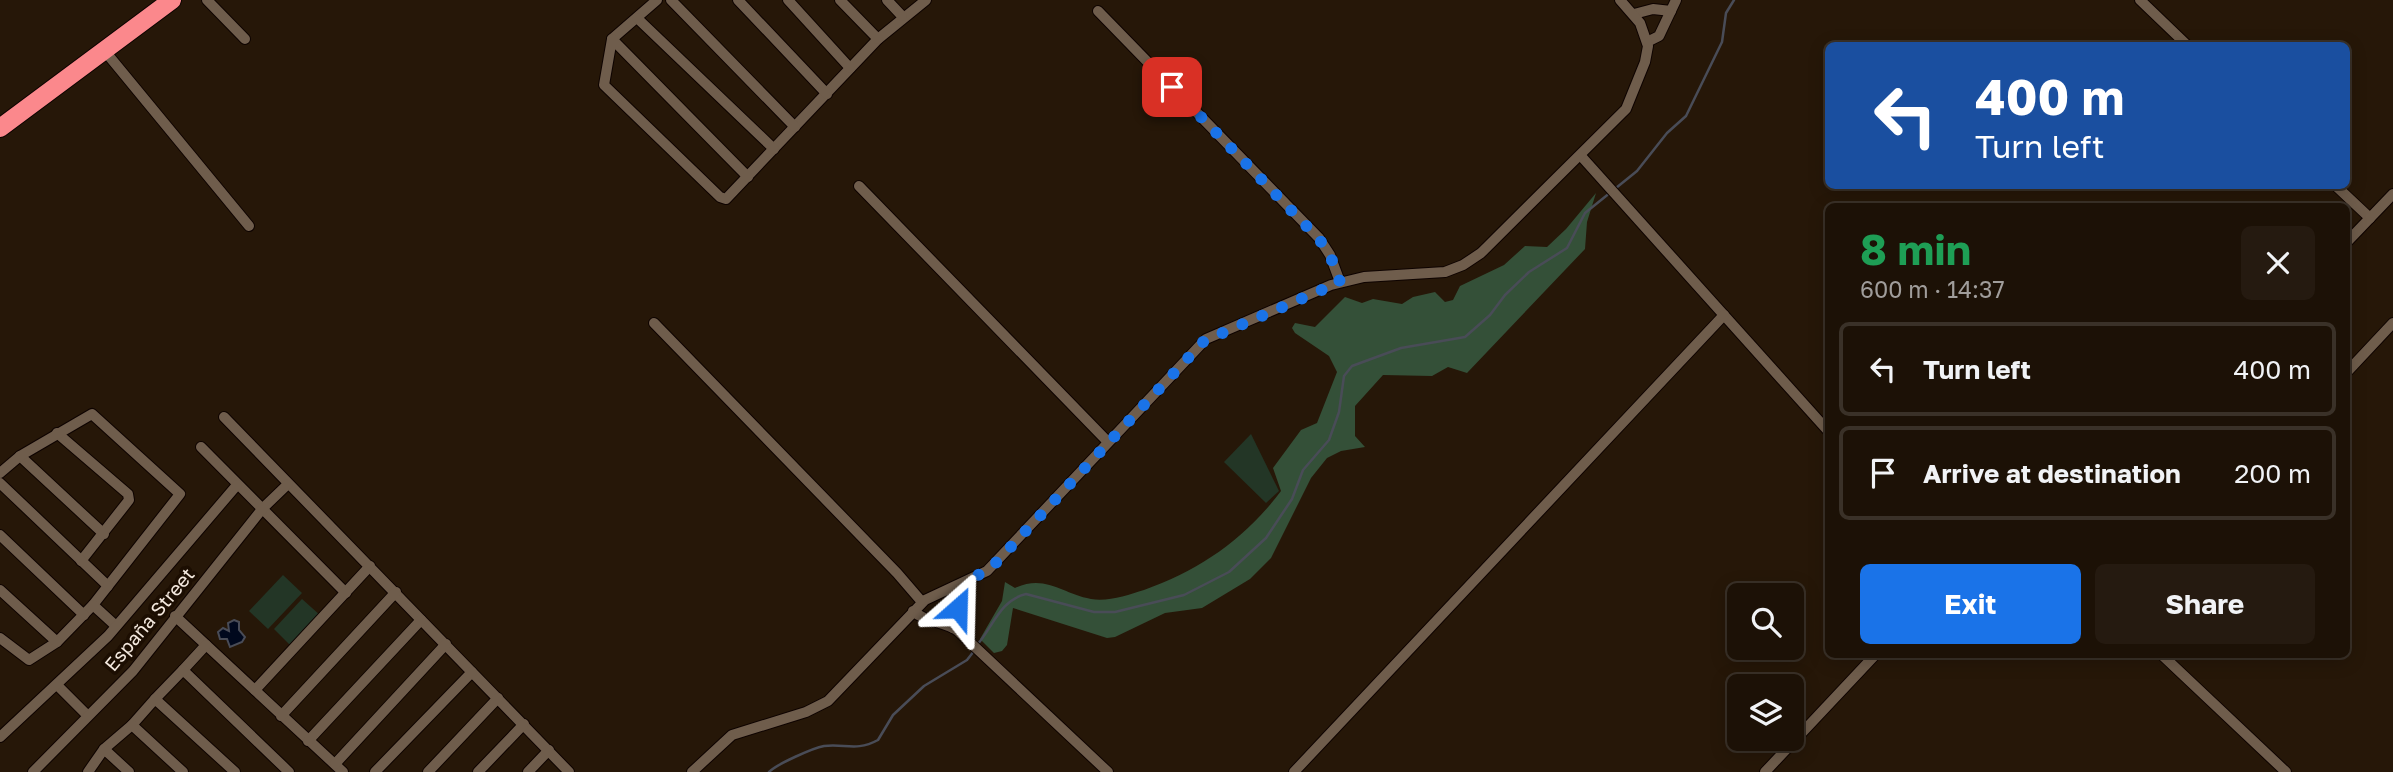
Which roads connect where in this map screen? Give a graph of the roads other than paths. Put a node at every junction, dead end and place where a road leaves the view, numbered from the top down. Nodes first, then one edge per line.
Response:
1 (172, 0) edge
2 (207, 0) edge
3 (657, 0) edge
4 (671, 0) edge
5 (738, 0) edge
6 (788, 0) edge
7 (840, 0) edge
8 (887, 0) edge
9 (926, 0) edge
10 (1620, 0) edge
11 (1676, 0) edge
12 (2140, 0) edge
13 (1098, 11) dead end
14 (1671, 11) junction
15 (1634, 14) junction
16 (902, 16) junction
17 (637, 18) junction
18 (245, 39) dead end
19 (612, 39) junction
20 (878, 39) junction
21 (1647, 42) junction
22 (2184, 42) edge
23 (104, 50) junction
24 (850, 68) junction
25 (827, 94) junction
26 (795, 127) junction
27 (0, 128) edge
28 (774, 149) junction
29 (1581, 156) junction
30 (748, 177) junction
31 (859, 186) dead end
32 (2339, 189) edge
33 (2393, 194) edge
34 (2370, 218) junction
35 (249, 226) dead end
36 (2350, 239) edge
37 (1340, 282) junction
38 (1724, 316) junction
39 (654, 323) dead end
40 (2393, 323) edge
41 (2350, 369) edge
42 (223, 417) dead end
43 (1825, 428) edge
44 (57, 433) junction
45 (1108, 442) junction
46 (201, 447) dead end
47 (20, 456) junction
48 (0, 473) edge
49 (0, 483) edge
50 (288, 484) junction
51 (237, 485) junction
52 (263, 508) junction
53 (104, 534) junction
54 (0, 535) edge
55 (81, 561) junction
56 (370, 566) junction
57 (965, 582) junction
58 (108, 586) junction
59 (0, 590) edge
60 (396, 592) junction
61 (345, 593) junction
62 (922, 602) junction
63 (93, 605) junction
64 (914, 611) junction
65 (84, 614) junction
66 (175, 616) junction
67 (421, 620) junction
68 (116, 626) junction
69 (953, 628) junction
70 (0, 638) edge
71 (57, 642) junction
72 (446, 644) junction
73 (206, 645) junction
74 (1871, 658) edge
75 (2165, 658) edge
76 (183, 670) junction
77 (472, 672) junction
78 (57, 685) junction
79 (255, 690) junction
80 (498, 698) junction
81 (155, 699) junction
82 (87, 715) junction
83 (281, 716) junction
84 (524, 724) junction
85 (132, 725) junction
86 (0, 737) edge
87 (308, 741) junction
88 (104, 749) junction
89 (549, 750) junction
90 (339, 768) edge
91 (33, 772) edge
92 (88, 772) edge
93 (129, 772) edge
94 (183, 772) edge
95 (235, 772) edge
96 (289, 772) edge
97 (375, 772) edge
98 (428, 772) edge
99 (478, 772) edge
100 (528, 772) edge
101 (569, 772) edge
102 (692, 772) edge
103 (1108, 772) edge
104 (1294, 772) edge
105 (1765, 772) edge
106 (2286, 772) edge

1 - 23 highway
2 - 18 street
3 - 17 street
4 - 26 street
5 - 25 street
6 - 24 street
7 - 20 street
8 - 16 street
9 - 16 street
10 - 15 street
11 - 14 street
12 - 22 street
13 - 37 street
14 - 15 street
14 - 21 street
15 - 21 street
16 - 20 street
17 - 19 street
17 - 28 street
19 - 30 street
19 - 30 street
20 - 24 street
21 - 29 street
23 - 27 highway
23 - 35 street
24 - 25 street
25 - 26 street
26 - 28 street
28 - 30 street
29 - 37 street
29 - 38 street
31 - 45 street
32 - 34 street
33 - 34 street
34 - 36 street
37 - 45 street
38 - 43 street
38 - 104 street
39 - 62 street
40 - 41 street
42 - 50 street
44 - 47 street
44 - 53 street
44 - 58 street
45 - 57 street
46 - 51 street
47 - 48 street
47 - 53 street
49 - 55 street
50 - 52 street, España Street
50 - 56 street
51 - 52 street
51 - 68 street
52 - 61 street
52 - 66 street, España Street
53 - 55 street
54 - 65 street
55 - 58 street
56 - 60 street
56 - 61 street
57 - 62 street
57 - 69 street
58 - 63 street
59 - 71 street
60 - 67 street
60 - 83 street
61 - 79 street
62 - 64 street
63 - 65 street
63 - 68 street
64 - 69 street
64 - 102 street
65 - 71 street
66 - 73 street
66 - 82 street, España Street
67 - 72 street
67 - 87 street
68 - 78 street
69 - 103 street
70 - 71 street
72 - 77 street
72 - 90 street
73 - 76 street
73 - 79 street
74 - 105 street
75 - 106 street
76 - 81 street
76 - 96 street
77 - 80 street
77 - 97 street
78 - 82 street
78 - 86 street
79 - 83 street
80 - 84 street
80 - 98 street
81 - 85 street
81 - 95 street
82 - 91 street, España Street
83 - 87 street
84 - 89 street
84 - 99 street
85 - 88 street
85 - 94 street
87 - 90 street
88 - 92 street
88 - 93 street
89 - 100 street
89 - 101 street

